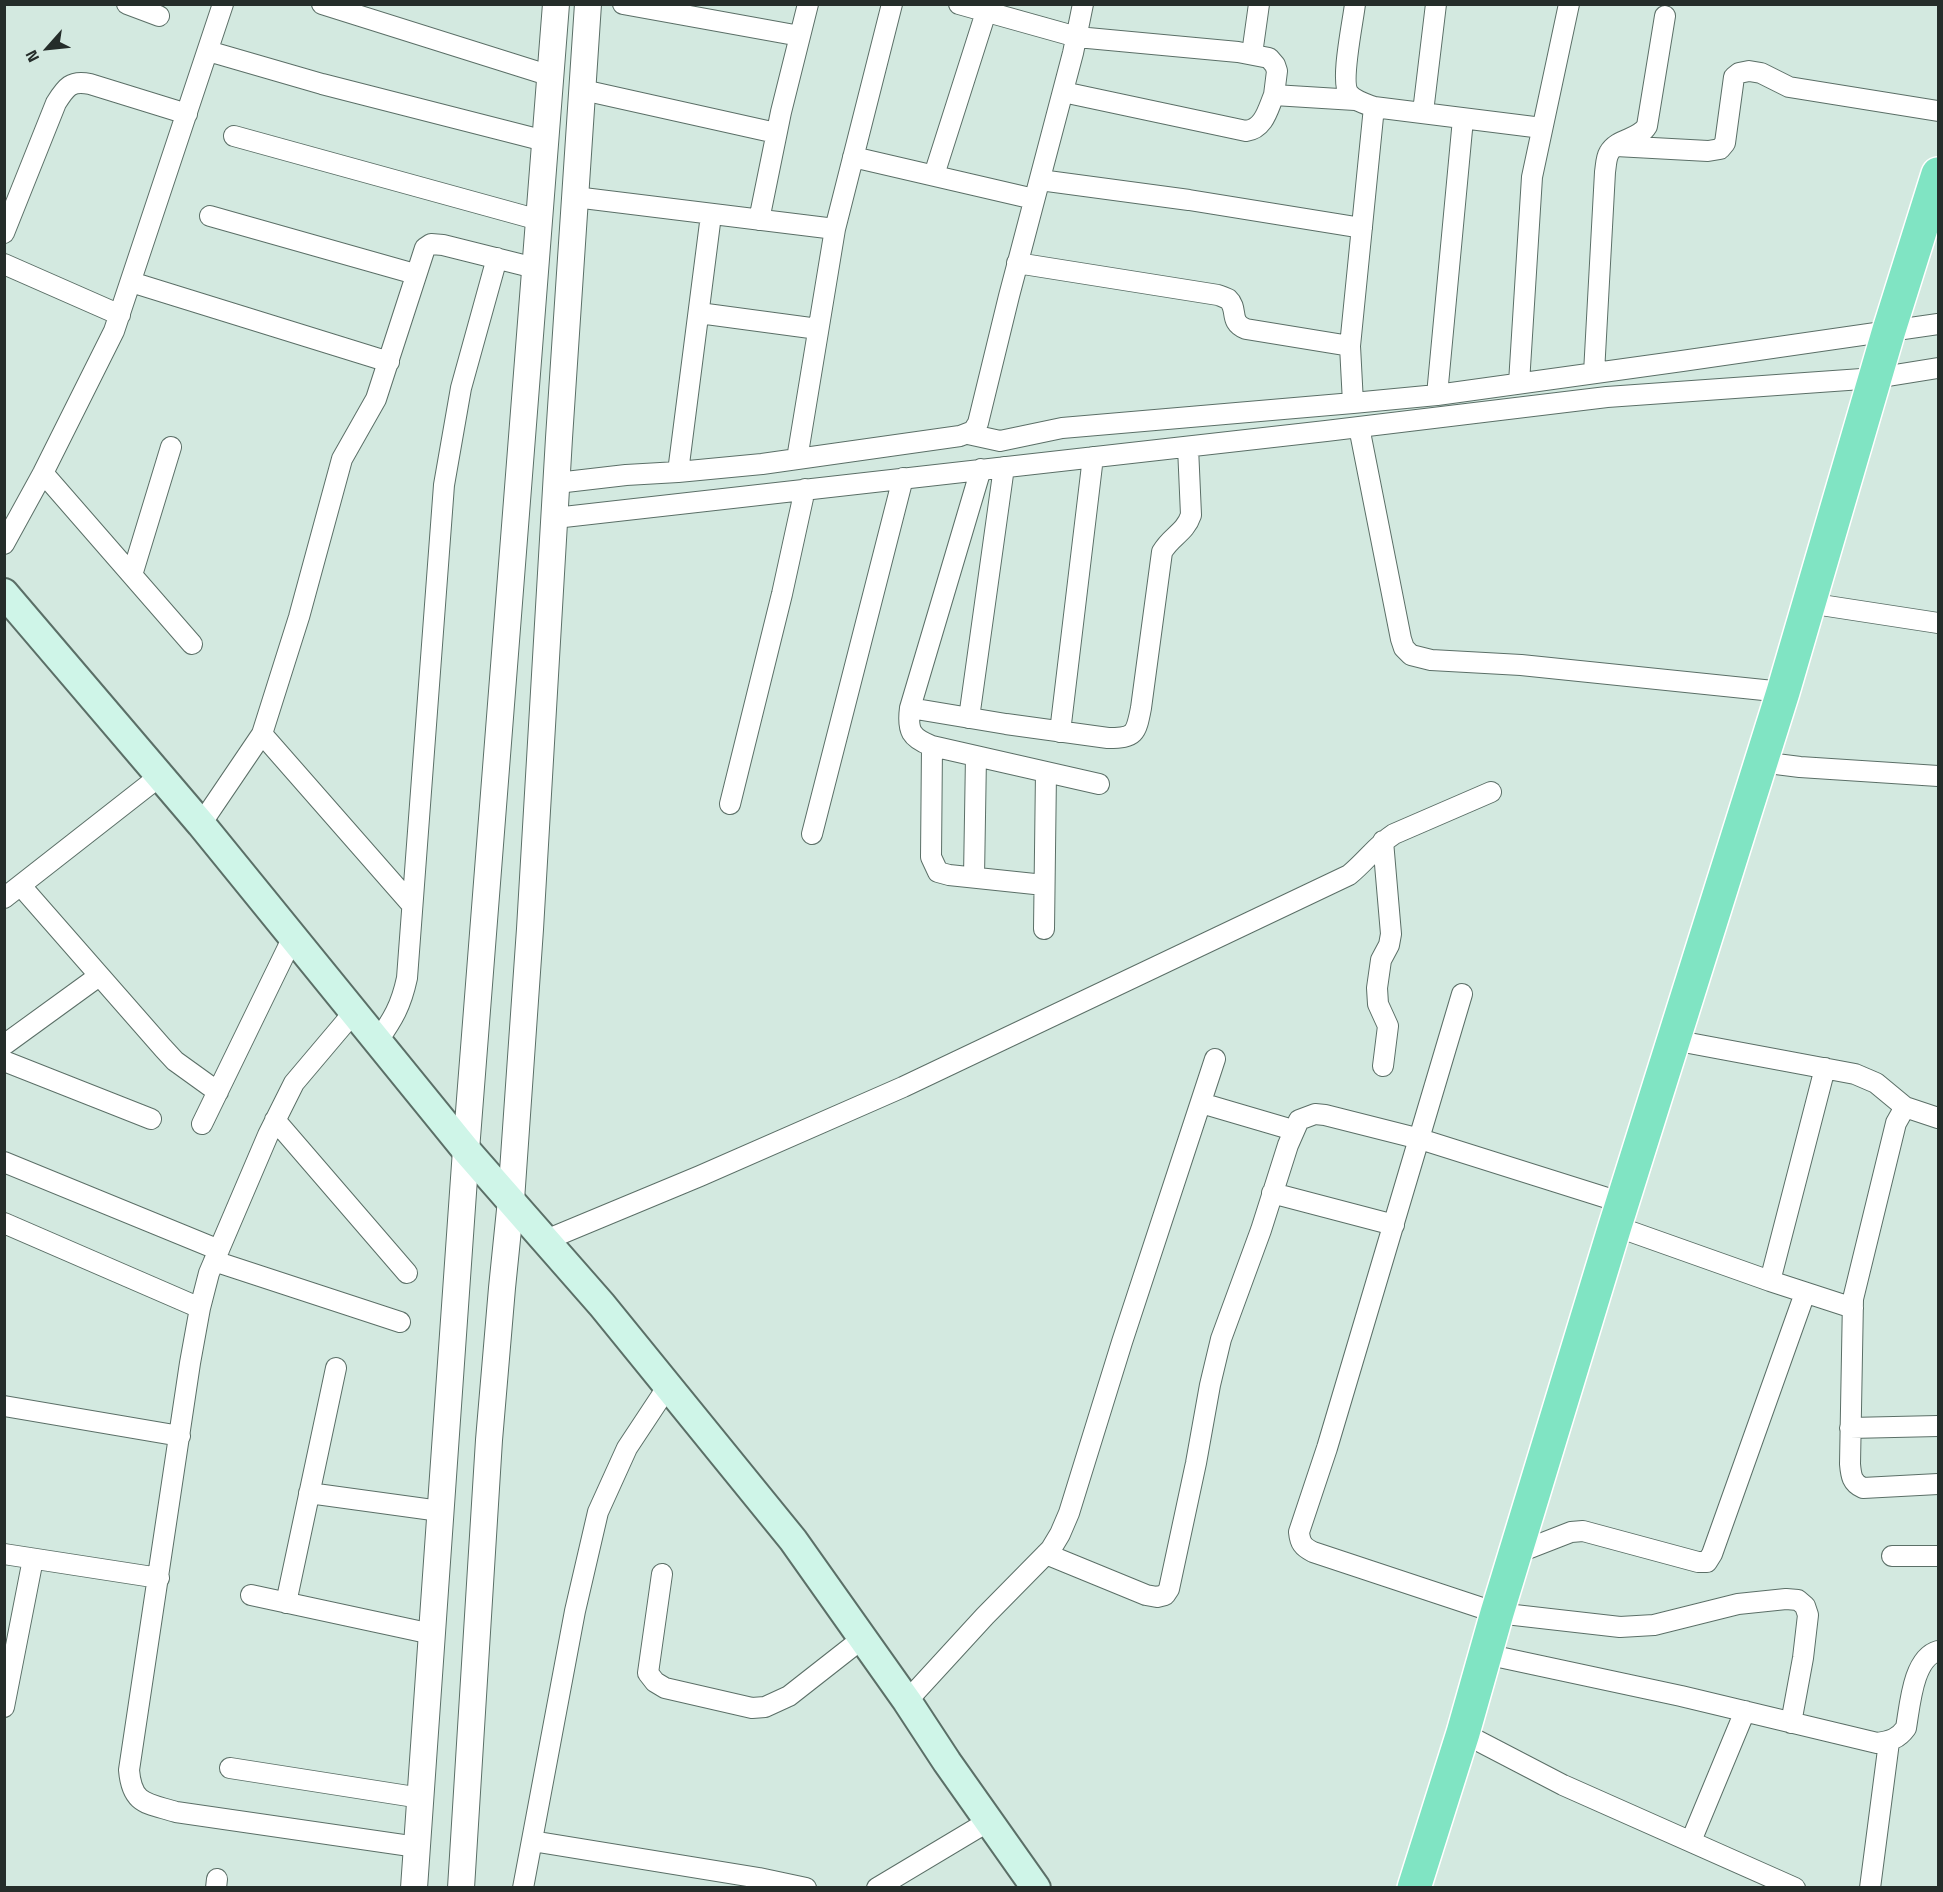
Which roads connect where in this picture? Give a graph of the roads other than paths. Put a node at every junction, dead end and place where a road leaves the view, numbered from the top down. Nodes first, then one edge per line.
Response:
1 (127, 4) edge
2 (223, 4) edge
3 (322, 4) edge
4 (556, 4) edge
5 (588, 4) edge
6 (623, 4) edge
7 (808, 4) edge
8 (892, 4) edge
9 (959, 4) edge
10 (1083, 4) edge
11 (1259, 4) edge
12 (1355, 4) edge
13 (1436, 4) edge
14 (1569, 4) edge
15 (986, 12) junction
16 (159, 16) dead end
17 (1665, 16) dead end
18 (800, 36) junction
19 (1077, 37) junction
20 (208, 51) junction
21 (1252, 54) junction
22 (550, 76) junction
23 (583, 90) junction
24 (1063, 92) junction
25 (1274, 95) junction
26 (1355, 100) junction
27 (1374, 107) junction
28 (1938, 111) edge
29 (1423, 112) junction
30 (187, 114) junction
31 (1463, 119) junction
32 (1542, 128) junction
33 (776, 133) junction
34 (234, 136) dead end
35 (545, 141) junction
36 (1616, 146) junction
37 (853, 157) junction
38 (1938, 174) edge
39 (934, 176) junction
40 (1040, 180) junction
41 (575, 197) junction
42 (1034, 199) junction
43 (711, 215) junction
44 (210, 216) dead end
45 (539, 220) junction
46 (759, 220) junction
47 (7, 221) edge
48 (1362, 228) junction
49 (835, 229) junction
50 (497, 258) junction
51 (1017, 263) junction
52 (4, 264) edge
53 (535, 268) junction
54 (415, 274) junction
55 (131, 282) junction
56 (699, 313) junction
57 (120, 315) junction
58 (1938, 324) edge
59 (819, 329) junction
60 (1350, 346) junction
61 (1882, 355) junction
62 (388, 362) junction
63 (1938, 368) edge
64 (1593, 373) junction
65 (1519, 383) junction
66 (1437, 395) junction
67 (1353, 403) junction
68 (1359, 427) junction
69 (968, 434) junction
70 (171, 447) dead end
71 (1188, 447) junction
72 (1093, 457) junction
73 (797, 459) junction
74 (1004, 467) junction
75 (981, 469) junction
76 (678, 472) junction
77 (43, 473) junction
78 (903, 478) junction
79 (557, 483) junction
80 (805, 489) junction
81 (555, 518) junction
82 (4, 544) edge
83 (132, 575) junction
84 (4, 593) edge
85 (1808, 603) junction
86 (1938, 623) edge
87 (192, 644) dead end
88 (1783, 692) junction
89 (910, 708) junction
90 (969, 718) junction
91 (1060, 732) junction
92 (262, 734) junction
93 (932, 746) junction
94 (976, 756) junction
95 (1760, 762) junction
96 (1046, 772) junction
97 (160, 776) junction
98 (1938, 776) edge
99 (1099, 784) dead end
100 (1491, 792) dead end
101 (730, 804) dead end
102 (201, 824) junction
103 (812, 834) dead end
104 (1383, 841) junction
105 (974, 877) junction
106 (1044, 885) junction
107 (21, 886) junction
108 (4, 898) edge
109 (412, 905) junction
110 (1044, 929) dead end
111 (293, 936) junction
112 (99, 976) junction
113 (1462, 994) dead end
114 (354, 1012) junction
115 (1673, 1040) junction
116 (377, 1042) junction
117 (4, 1045) edge
118 (1215, 1059) dead end
119 (4, 1061) edge
120 (1383, 1066) dead end
121 (1825, 1068) junction
122 (218, 1092) junction
123 (1201, 1103) junction
124 (1905, 1107) junction
125 (1938, 1118) edge
126 (151, 1119) dead end
127 (275, 1120) junction
128 (202, 1124) dead end
129 (1293, 1130) junction
130 (1420, 1139) junction
131 (472, 1157) junction
132 (4, 1162) edge
133 (1272, 1193) junction
134 (507, 1195) junction
135 (1619, 1214) junction
136 (4, 1223) edge
137 (1394, 1225) junction
138 (546, 1240) junction
139 (217, 1256) junction
140 (407, 1274) dead end
141 (1770, 1281) junction
142 (1805, 1293) junction
143 (200, 1308) junction
144 (1853, 1308) junction
145 (400, 1322) dead end
146 (336, 1368) dead end
147 (668, 1386) junction
148 (4, 1406) edge
149 (1938, 1426) edge
150 (1850, 1428) junction
151 (180, 1436) junction
152 (1938, 1484) edge
153 (309, 1493) junction
154 (440, 1511) junction
155 (1517, 1553) junction
156 (4, 1554) edge
157 (1046, 1554) junction
158 (1892, 1556) dead end
159 (1938, 1556) edge
160 (33, 1559) junction
161 (662, 1574) dead end
162 (159, 1578) junction
163 (251, 1595) dead end
164 (286, 1603) junction
165 (1497, 1613) junction
166 (432, 1634) junction
167 (863, 1638) junction
168 (1938, 1651) edge
169 (1485, 1654) junction
170 (907, 1701) junction
171 (4, 1707) edge
172 (1744, 1712) junction
173 (1791, 1723) junction
174 (1463, 1733) junction
175 (1889, 1742) junction
176 (230, 1768) dead end
177 (421, 1798) junction
178 (989, 1821) junction
179 (1691, 1841) junction
180 (532, 1842) junction
181 (417, 1847) junction
182 (414, 1887) edge
183 (461, 1887) edge
184 (524, 1887) edge
185 (806, 1887) edge
186 (877, 1887) edge
187 (1036, 1887) edge
188 (1414, 1887) edge
189 (1795, 1887) edge
190 (1870, 1887) edge

1 - 16 street
2 - 20 street
3 - 22 street
4 - 22 street
5 - 23 street
6 - 18 street
7 - 18 street
8 - 37 street
9 - 15 street
10 - 19 street
11 - 21 street
12 - 26 street
13 - 29 street
14 - 32 street
15 - 19 street
15 - 39 street
17 - 36 street
18 - 33 street
19 - 21 street
19 - 24 street
20 - 30 street
20 - 35 street
21 - 25 street
22 - 35 street
23 - 33 street
23 - 41 street
24 - 25 street
24 - 40 street
25 - 26 street
26 - 27 street
27 - 29 street
27 - 48 street
28 - 36 street
29 - 31 street
30 - 47 street
30 - 55 street
31 - 32 street
31 - 66 street
32 - 65 street
33 - 46 street
34 - 45 street
35 - 45 street
36 - 64 street
37 - 39 street
37 - 49 street
38 - 61 highway
39 - 42 street
40 - 42 street
40 - 48 street
41 - 43 street
41 - 79 street
42 - 51 street
43 - 46 street
43 - 56 street
44 - 54 street
45 - 53 street
46 - 49 street
48 - 60 street
49 - 59 street
50 - 53 street
50 - 54 street
50 - 109 street
51 - 60 street
51 - 69 street
52 - 57 street
53 - 131 street
54 - 62 street
55 - 57 street
55 - 62 street
56 - 59 street
56 - 76 street
57 - 77 street
58 - 61 street
59 - 73 street
60 - 67 street
61 - 63 street
61 - 64 street
61 - 68 street
61 - 85 highway
62 - 92 street
64 - 65 street
65 - 66 street
66 - 67 street
67 - 69 street
68 - 71 street
68 - 88 street
69 - 73 street
70 - 83 street
71 - 72 street
71 - 91 street
72 - 74 street
72 - 91 street
73 - 76 street
74 - 75 street
74 - 90 street
75 - 78 street
75 - 89 street
76 - 79 street
77 - 82 street
77 - 83 street
78 - 80 street
78 - 103 street
79 - 81 street
80 - 81 street
80 - 101 street
81 - 134 street
83 - 87 street
84 - 97 main road
85 - 86 street
85 - 88 highway
88 - 95 highway
89 - 90 street
89 - 93 street
90 - 91 street
92 - 102 street
92 - 109 street
93 - 94 street
93 - 105 street
94 - 96 street
94 - 105 street
95 - 98 street
95 - 115 highway
96 - 99 street
96 - 106 street
97 - 102 main road
97 - 107 street
100 - 104 street
102 - 111 main road
104 - 120 street
104 - 138 street
105 - 106 street
106 - 110 street
107 - 108 street
107 - 112 street
109 - 116 street
111 - 114 main road
111 - 122 street
112 - 117 street
112 - 122 street
113 - 130 street
114 - 116 main road
114 - 127 street
115 - 121 street
115 - 135 highway
116 - 131 main road
118 - 123 street
119 - 126 street
121 - 124 street
121 - 141 street
122 - 128 street
123 - 129 street
123 - 157 street
124 - 125 street
124 - 144 street
127 - 139 street
127 - 140 street
129 - 130 street
129 - 133 street
130 - 135 street
130 - 137 street
131 - 134 main road
131 - 154 street
132 - 139 street
133 - 137 street
133 - 157 street
134 - 138 main road
134 - 183 street
135 - 141 street
135 - 155 highway
136 - 143 street
137 - 165 street
138 - 147 main road
139 - 143 street
139 - 145 street
141 - 142 street
142 - 144 street
142 - 155 street
143 - 151 street
144 - 150 street
146 - 153 street
147 - 167 main road
147 - 180 street
148 - 151 street
149 - 150 street
150 - 152 street
151 - 162 street
153 - 154 street
153 - 164 street
154 - 166 street
155 - 165 highway
156 - 160 street
157 - 170 street
158 - 159 street
160 - 162 street
160 - 171 street
161 - 167 street
162 - 181 street
163 - 164 street
164 - 166 street
165 - 169 highway
165 - 173 street
166 - 177 street
167 - 170 main road
168 - 175 street
169 - 172 street
169 - 174 highway
170 - 178 main road
172 - 173 street
172 - 179 street
173 - 175 street
174 - 179 street
174 - 188 highway
175 - 190 street
176 - 177 street
177 - 181 street
178 - 186 street
178 - 187 main road
179 - 189 street
180 - 184 street
180 - 185 street
181 - 182 street

